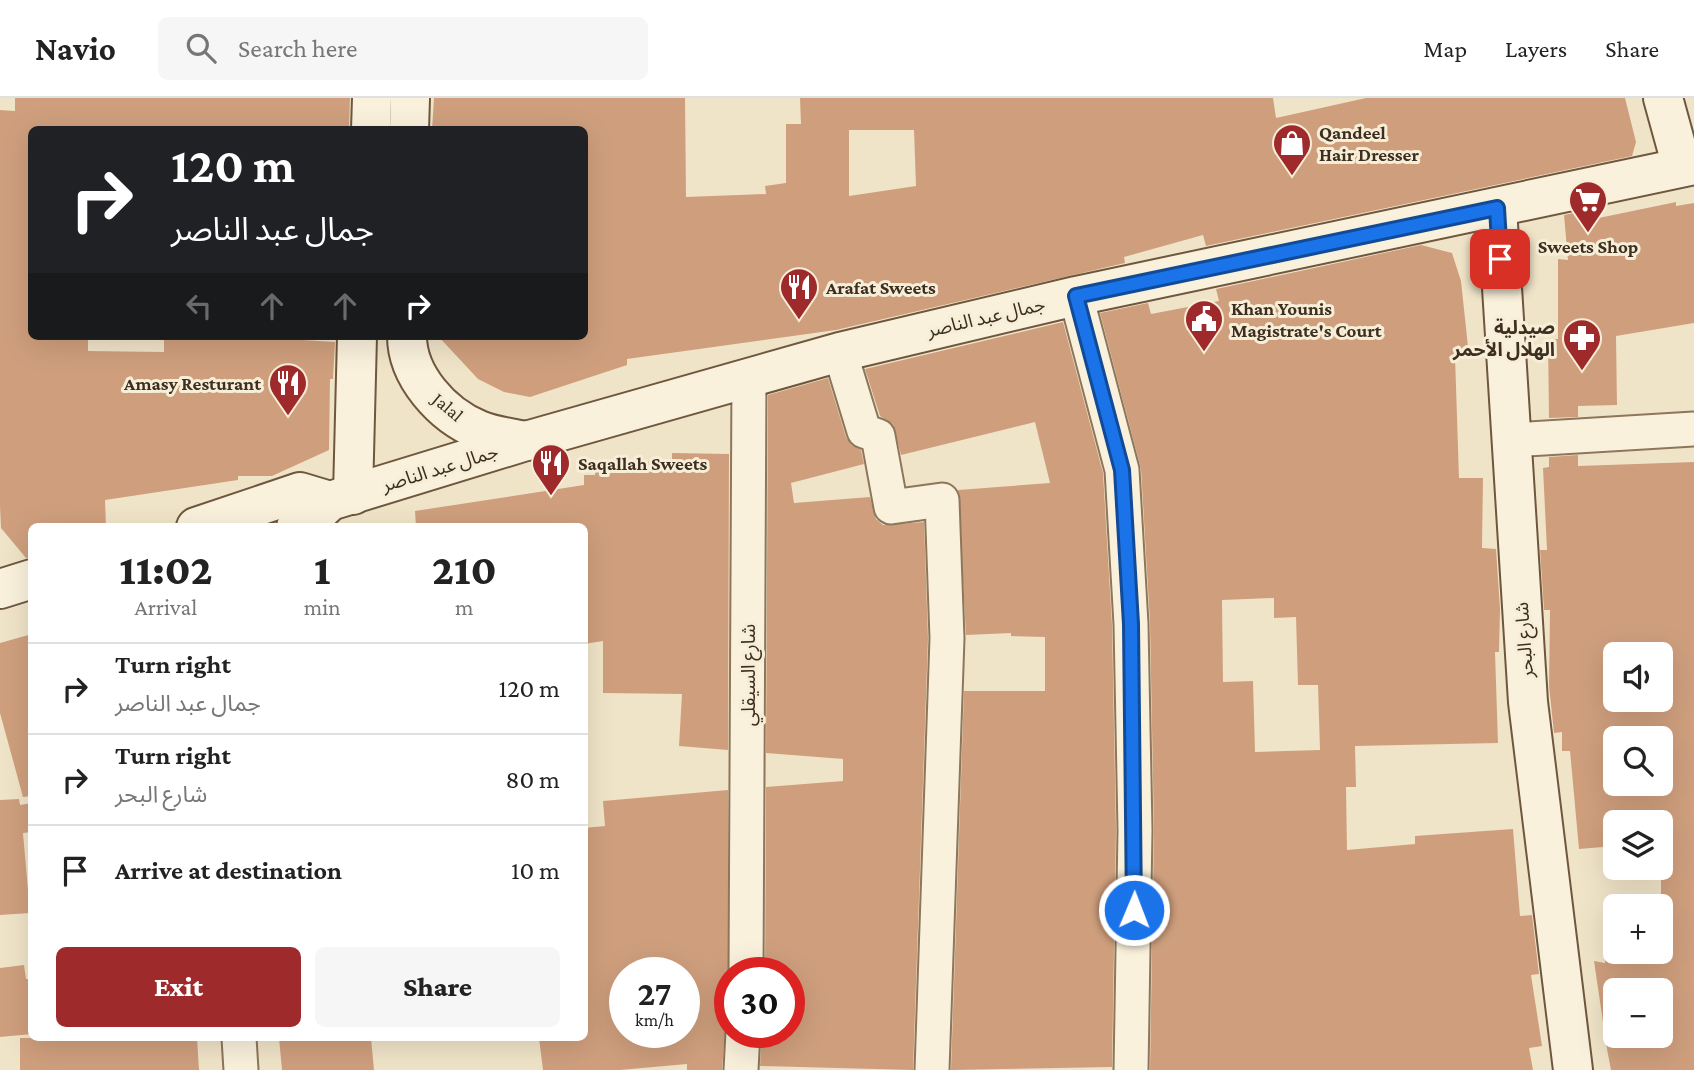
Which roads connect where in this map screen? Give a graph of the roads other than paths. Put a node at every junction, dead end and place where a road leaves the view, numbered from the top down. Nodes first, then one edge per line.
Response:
1 (372, 98) edge
2 (410, 98) edge
3 (1664, 98) edge
4 (371, 126) edge
5 (409, 126) edge
6 (1688, 166) edge
7 (1497, 208) junction
8 (1076, 296) junction
9 (357, 340) edge
10 (407, 340) edge
11 (840, 352) junction
12 (750, 376) junction
13 (1694, 429) edge
14 (1510, 440) junction
15 (526, 441) junction
16 (341, 498) junction
17 (208, 523) edge
18 (306, 523) edge
19 (28, 580) edge
20 (0, 589) edge
21 (28, 608) edge
22 (0, 616) edge
23 (746, 957) edge
24 (239, 1041) edge
25 (742, 1048) edge
26 (241, 1070) edge
27 (741, 1070) edge
28 (932, 1070) edge
29 (1131, 1070) edge
30 (1573, 1070) edge

1 - 4 main road
2 - 5 main road
3 - 6 main road
6 - 7 main road, جمال عبد الناصر
7 - 8 main road, جمال عبد الناصر
7 - 14 main road, شارع البحر
8 - 11 main road, جمال عبد الناصر
8 - 29 street
9 - 16 main road
10 - 15 main road, Jalal
11 - 12 main road, جمال عبد الناصر
11 - 28 street
12 - 15 main road, جمال عبد الناصر
12 - 23 street, شارع السيقلي
13 - 14 street
14 - 30 main road, شارع البحر
15 - 16 main road, جمال عبد الناصر
16 - 17 main road
16 - 18 main road, جمال عبد الناصر
19 - 20 main road
21 - 22 main road
24 - 26 street
25 - 27 street

